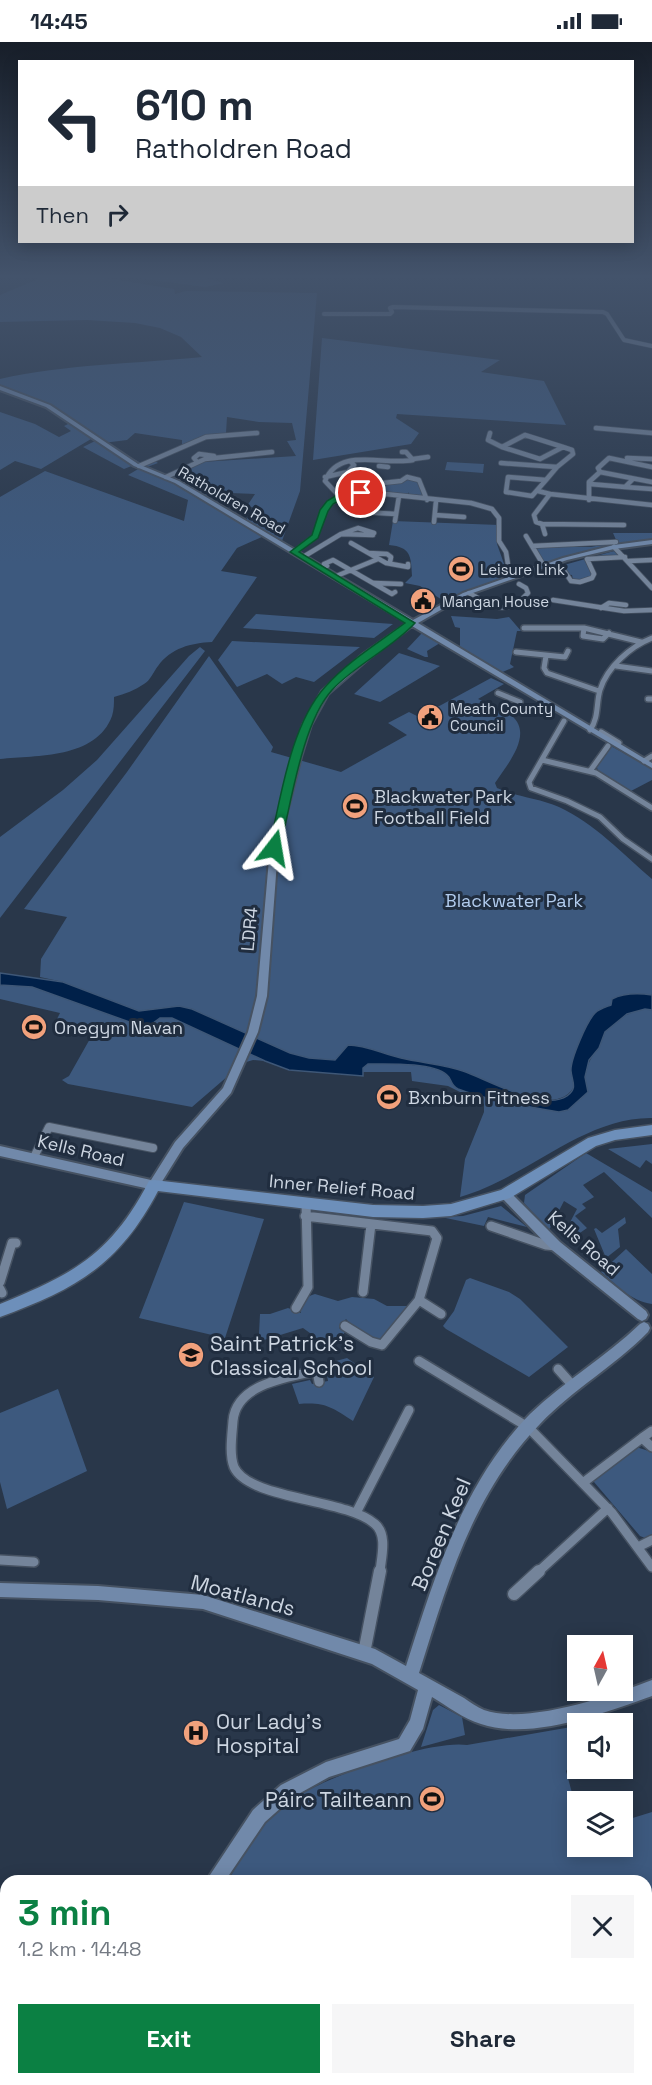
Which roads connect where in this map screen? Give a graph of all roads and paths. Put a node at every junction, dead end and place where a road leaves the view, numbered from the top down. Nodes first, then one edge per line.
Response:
1 (0, 388) edge
2 (596, 428) dead end
3 (490, 433) dead end
4 (652, 433) edge
5 (257, 434) dead end
6 (502, 447) junction
7 (564, 447) junction
8 (272, 452) dead end
9 (402, 452) dead end
10 (428, 457) dead end
11 (413, 459) junction
12 (652, 459) edge
13 (388, 460) junction
14 (350, 461) junction
15 (634, 461) junction
16 (501, 463) dead end
17 (139, 466) junction
18 (384, 467) dead end
19 (557, 467) junction
20 (652, 467) edge
21 (600, 472) junction
22 (166, 477) junction
23 (325, 477) junction
24 (546, 480) junction
25 (632, 480) dead end
26 (652, 482) edge
27 (590, 484) junction
28 (625, 487) junction
29 (652, 489) edge
30 (538, 491) junction
31 (368, 492) junction
32 (550, 494) junction
33 (399, 496) junction
34 (340, 497) junction
35 (427, 500) junction
36 (589, 500) junction
37 (436, 501) junction
38 (652, 505) edge
39 (362, 512) dead end
40 (396, 514) junction
41 (435, 515) junction
42 (464, 517) dead end
43 (395, 520) dead end
44 (434, 522) dead end
45 (540, 523) junction
46 (624, 525) dead end
47 (374, 534) dead end
48 (545, 534) dead end
49 (529, 537) dead end
50 (652, 542) edge
51 (351, 543) dead end
52 (615, 545) junction
53 (532, 546) junction
54 (294, 552) junction
55 (368, 553) junction
56 (303, 557) junction
57 (378, 559) junction
58 (627, 559) junction
59 (652, 560) edge
60 (390, 562) dead end
61 (408, 564) dead end
62 (327, 566) dead end
63 (544, 566) junction
64 (350, 570) junction
65 (565, 572) dead end
66 (512, 574) junction
67 (334, 577) junction
68 (373, 583) junction
69 (401, 584) dead end
70 (519, 584) dead end
71 (652, 588) edge
72 (395, 592) dead end
73 (469, 592) junction
74 (553, 600) dead end
75 (626, 605) dead end
76 (601, 608) junction
77 (652, 610) edge
78 (411, 623) junction
79 (524, 628) dead end
80 (652, 638) edge
81 (641, 642) junction
82 (568, 651) dead end
83 (516, 652) dead end
84 (546, 656) junction
85 (616, 666) junction
86 (652, 671) edge
87 (600, 691) junction
88 (498, 693) dead end
89 (536, 696) junction
90 (570, 714) dead end
91 (564, 721) dead end
92 (590, 730) junction
93 (608, 737) junction
94 (619, 743) dead end
95 (652, 756) edge
96 (542, 760) junction
97 (644, 761) junction
98 (652, 766) edge
99 (590, 771) junction
100 (652, 808) edge
101 (652, 860) edge
102 (652, 1130) edge
103 (153, 1148) dead end
104 (0, 1151) edge
105 (34, 1157) junction
106 (154, 1185) junction
107 (505, 1194) junction
108 (306, 1210) junction
109 (371, 1224) junction
110 (491, 1226) dead end
111 (16, 1243) dead end
112 (556, 1246) junction
113 (0, 1282) edge
114 (363, 1292) dead end
115 (419, 1300) junction
116 (296, 1308) dead end
117 (0, 1311) edge
118 (441, 1314) dead end
119 (648, 1321) edge
120 (345, 1326) dead end
121 (419, 1361) dead end
122 (558, 1369) dead end
123 (319, 1382) dead end
124 (574, 1387) junction
125 (409, 1410) dead end
126 (528, 1427) junction
127 (652, 1431) edge
128 (642, 1438) junction
129 (652, 1447) edge
130 (584, 1482) junction
131 (608, 1508) junction
132 (356, 1513) junction
133 (652, 1540) edge
134 (638, 1547) junction
135 (0, 1560) edge
136 (34, 1562) dead end
137 (652, 1567) edge
138 (0, 1590) edge
139 (514, 1594) dead end
140 (364, 1653) junction
141 (410, 1677) junction
142 (426, 1687) junction
143 (652, 1688) edge
144 (219, 1875) edge

1 - 17 street, Ratholdren Road
2 - 4 street
3 - 6 street
5 - 17 street
6 - 7 street
6 - 7 street
7 - 19 street
8 - 22 street
9 - 11 street
10 - 11 street
11 - 13 street
12 - 15 street
13 - 14 street
13 - 18 street
14 - 23 street
14 - 23 street
15 - 20 street
15 - 21 street
16 - 19 street
17 - 22 street, Ratholdren Road
19 - 24 street
21 - 26 street
21 - 27 street
22 - 54 street, Ratholdren Road
23 - 34 street
24 - 30 street
24 - 30 street
25 - 28 street
27 - 28 street
27 - 36 street
28 - 29 street
30 - 32 street
31 - 33 street
31 - 34 street
31 - 35 street
32 - 36 street
32 - 45 street
33 - 35 street
33 - 40 street
34 - 54 street
35 - 37 street
36 - 38 street
37 - 41 street
37 - 66 street
39 - 40 street
40 - 43 street
41 - 42 street
41 - 44 street
45 - 46 street
45 - 48 street
47 - 56 street
49 - 53 street
50 - 52 street, LDR4
51 - 55 street
52 - 53 street
52 - 58 street
52 - 63 street, LDR4
53 - 63 street
54 - 56 street, Ratholdren Road
55 - 57 street
55 - 60 street
56 - 67 street, Ratholdren Road
57 - 61 street
57 - 64 street
58 - 59 street
58 - 65 street
58 - 71 street
62 - 64 street
63 - 66 street, LDR4
64 - 67 street
64 - 68 street
66 - 73 street, LDR4
67 - 78 street, Ratholdren Road
68 - 69 street
68 - 72 street
70 - 73 street
73 - 78 street, LDR4
74 - 76 street
75 - 76 street
76 - 77 street
78 - 89 street, Ratholdren Road
78 - 106 street, LDR4
79 - 81 street
80 - 81 street
81 - 85 street
82 - 84 street
83 - 84 street
84 - 87 street
85 - 86 street
85 - 87 street
87 - 92 street
88 - 89 street
89 - 90 street, Ratholdren Road
89 - 92 street, Ratholdren Road
91 - 96 street
92 - 93 street, Ratholdren Road
93 - 94 street
93 - 97 street, Ratholdren Road
93 - 99 street
95 - 97 street
96 - 99 street
96 - 101 street
97 - 98 street, Ratholdren Road
99 - 100 street
102 - 107 main road, Inner Relief Road
103 - 105 street
104 - 105 street, Kells Road
105 - 106 street, Kells Road
106 - 108 main road, Inner Relief Road
106 - 117 main road
107 - 108 main road, Inner Relief Road
107 - 112 street, Kells Road
108 - 109 street
108 - 116 street
109 - 114 street
109 - 115 street
110 - 112 street
111 - 113 street
112 - 119 street, Kells Road
115 - 118 street
115 - 120 street
119 - 124 street, Boreen Keel
121 - 126 street
122 - 124 street
123 - 132 street
124 - 126 street, Boreen Keel
125 - 132 street
126 - 130 street
126 - 141 street, Boreen Keel
127 - 128 street
128 - 129 street
128 - 130 street
130 - 131 street
131 - 134 street
131 - 139 street
132 - 140 street
133 - 134 street
134 - 137 street
135 - 136 street
138 - 140 street, Moatlands
140 - 141 street, Moatlands
141 - 142 street, Moatlands
142 - 143 street, Moatlands
142 - 144 street

